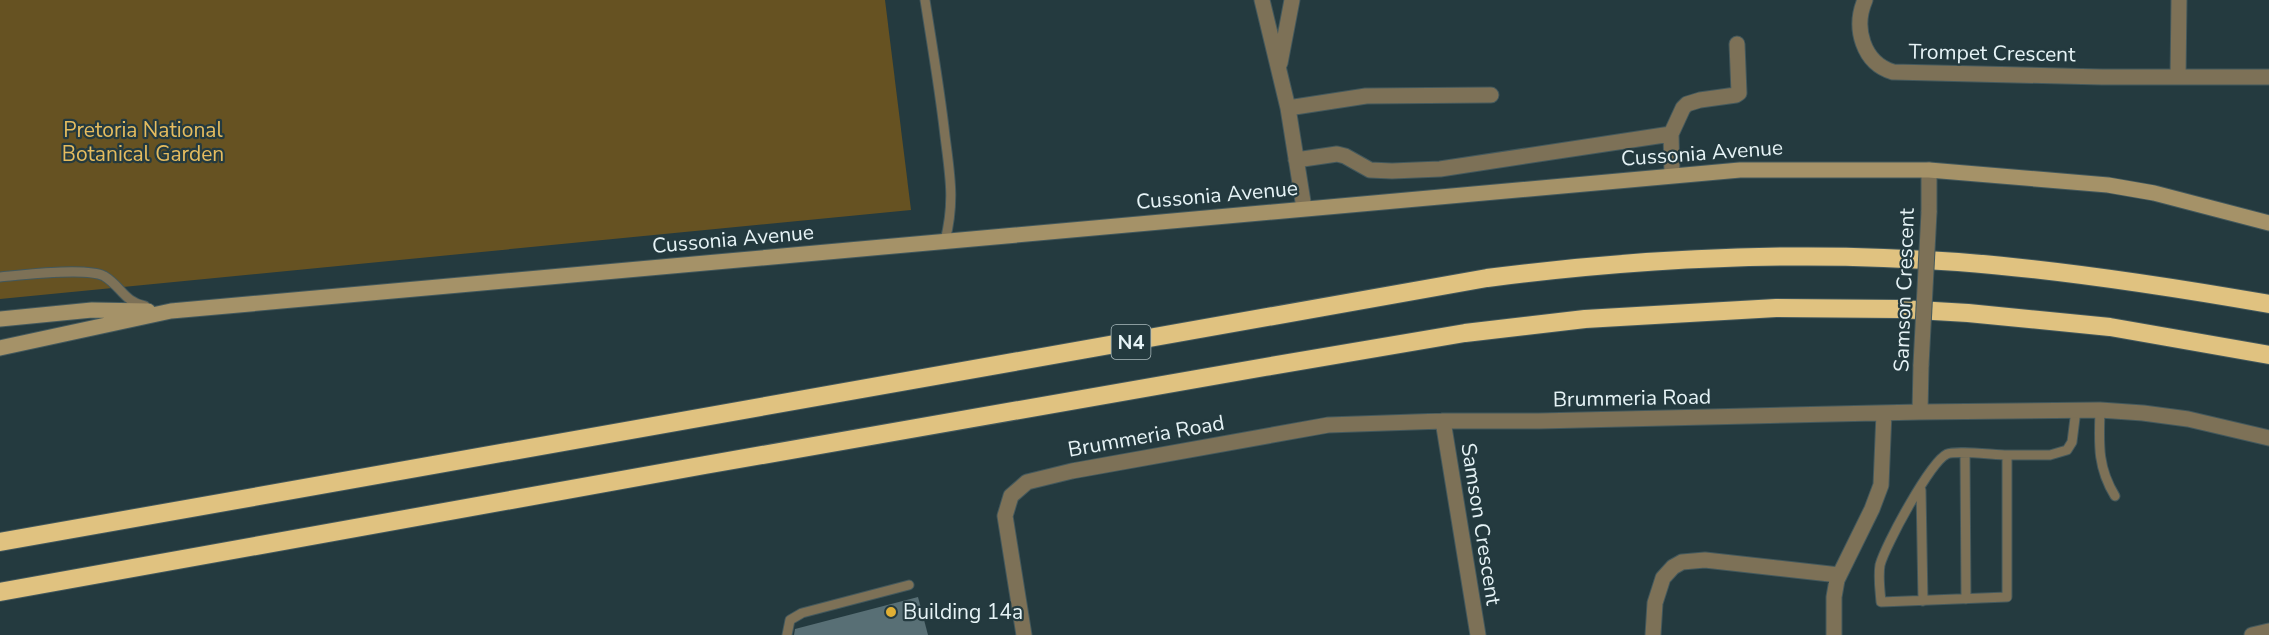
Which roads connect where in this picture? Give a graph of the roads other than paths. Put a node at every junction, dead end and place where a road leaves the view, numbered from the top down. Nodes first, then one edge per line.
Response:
1 (925, 0) edge
2 (1262, 0) edge
3 (1292, 0) edge
4 (1865, 0) edge
5 (2178, 0) edge
6 (1737, 44) dead end
7 (1279, 69) junction
8 (2178, 77) junction
9 (2269, 77) edge
10 (1491, 96) dead end
11 (1288, 108) junction
12 (1671, 134) junction
13 (1296, 160) junction
14 (1929, 170) junction
15 (1672, 174) junction
16 (1304, 208) junction
17 (2269, 223) edge
18 (945, 241) junction
19 (0, 277) edge
20 (2269, 304) edge
21 (169, 312) junction
22 (0, 319) edge
23 (0, 348) edge
24 (2269, 355) edge
25 (2076, 410) junction
26 (2100, 410) junction
27 (1920, 412) junction
28 (1884, 413) junction
29 (1443, 420) junction
30 (2269, 438) edge
31 (1965, 454) junction
32 (2007, 455) junction
33 (1921, 487) junction
34 (2115, 496) dead end
35 (0, 542) edge
36 (1839, 575) junction
37 (909, 585) dead end
38 (0, 592) edge
39 (1966, 599) junction
40 (1923, 601) junction
41 (2269, 631) edge
42 (787, 635) edge
43 (1024, 635) edge
44 (1478, 635) edge
45 (1653, 635) edge
46 (1834, 635) edge
47 (2252, 635) edge

1 - 18 lane
2 - 7 street
3 - 7 street
4 - 8 street, Trompet Crescent
5 - 8 street
6 - 12 street
7 - 11 street
8 - 9 street, Trompet Crescent
10 - 11 street
11 - 13 street
12 - 13 street
12 - 15 street
13 - 16 street
14 - 15 main road, Cussonia Avenue
14 - 17 main road, Cussonia Avenue
14 - 27 street, Samson Crescent, bridge
15 - 16 main road, Cussonia Avenue
16 - 18 main road, Cussonia Avenue
18 - 21 main road, Cussonia Avenue
19 - 21 lane
20 - 35 highway, N4
21 - 22 main road, Cussonia Avenue
21 - 23 main road, Cussonia Avenue
24 - 38 highway, N4
25 - 26 street, Brummeria Road
25 - 27 street, Brummeria Road
25 - 32 lane
26 - 30 street, Brummeria Road
26 - 34 lane
27 - 28 street, Brummeria Road
28 - 29 street, Brummeria Road
28 - 36 street
29 - 43 street, Brummeria Road
29 - 44 street, Samson Crescent
31 - 32 lane
31 - 33 lane
31 - 39 lane
32 - 39 lane
33 - 40 lane
33 - 40 lane
36 - 45 street
36 - 46 street
37 - 42 lane
39 - 40 lane
41 - 47 street

